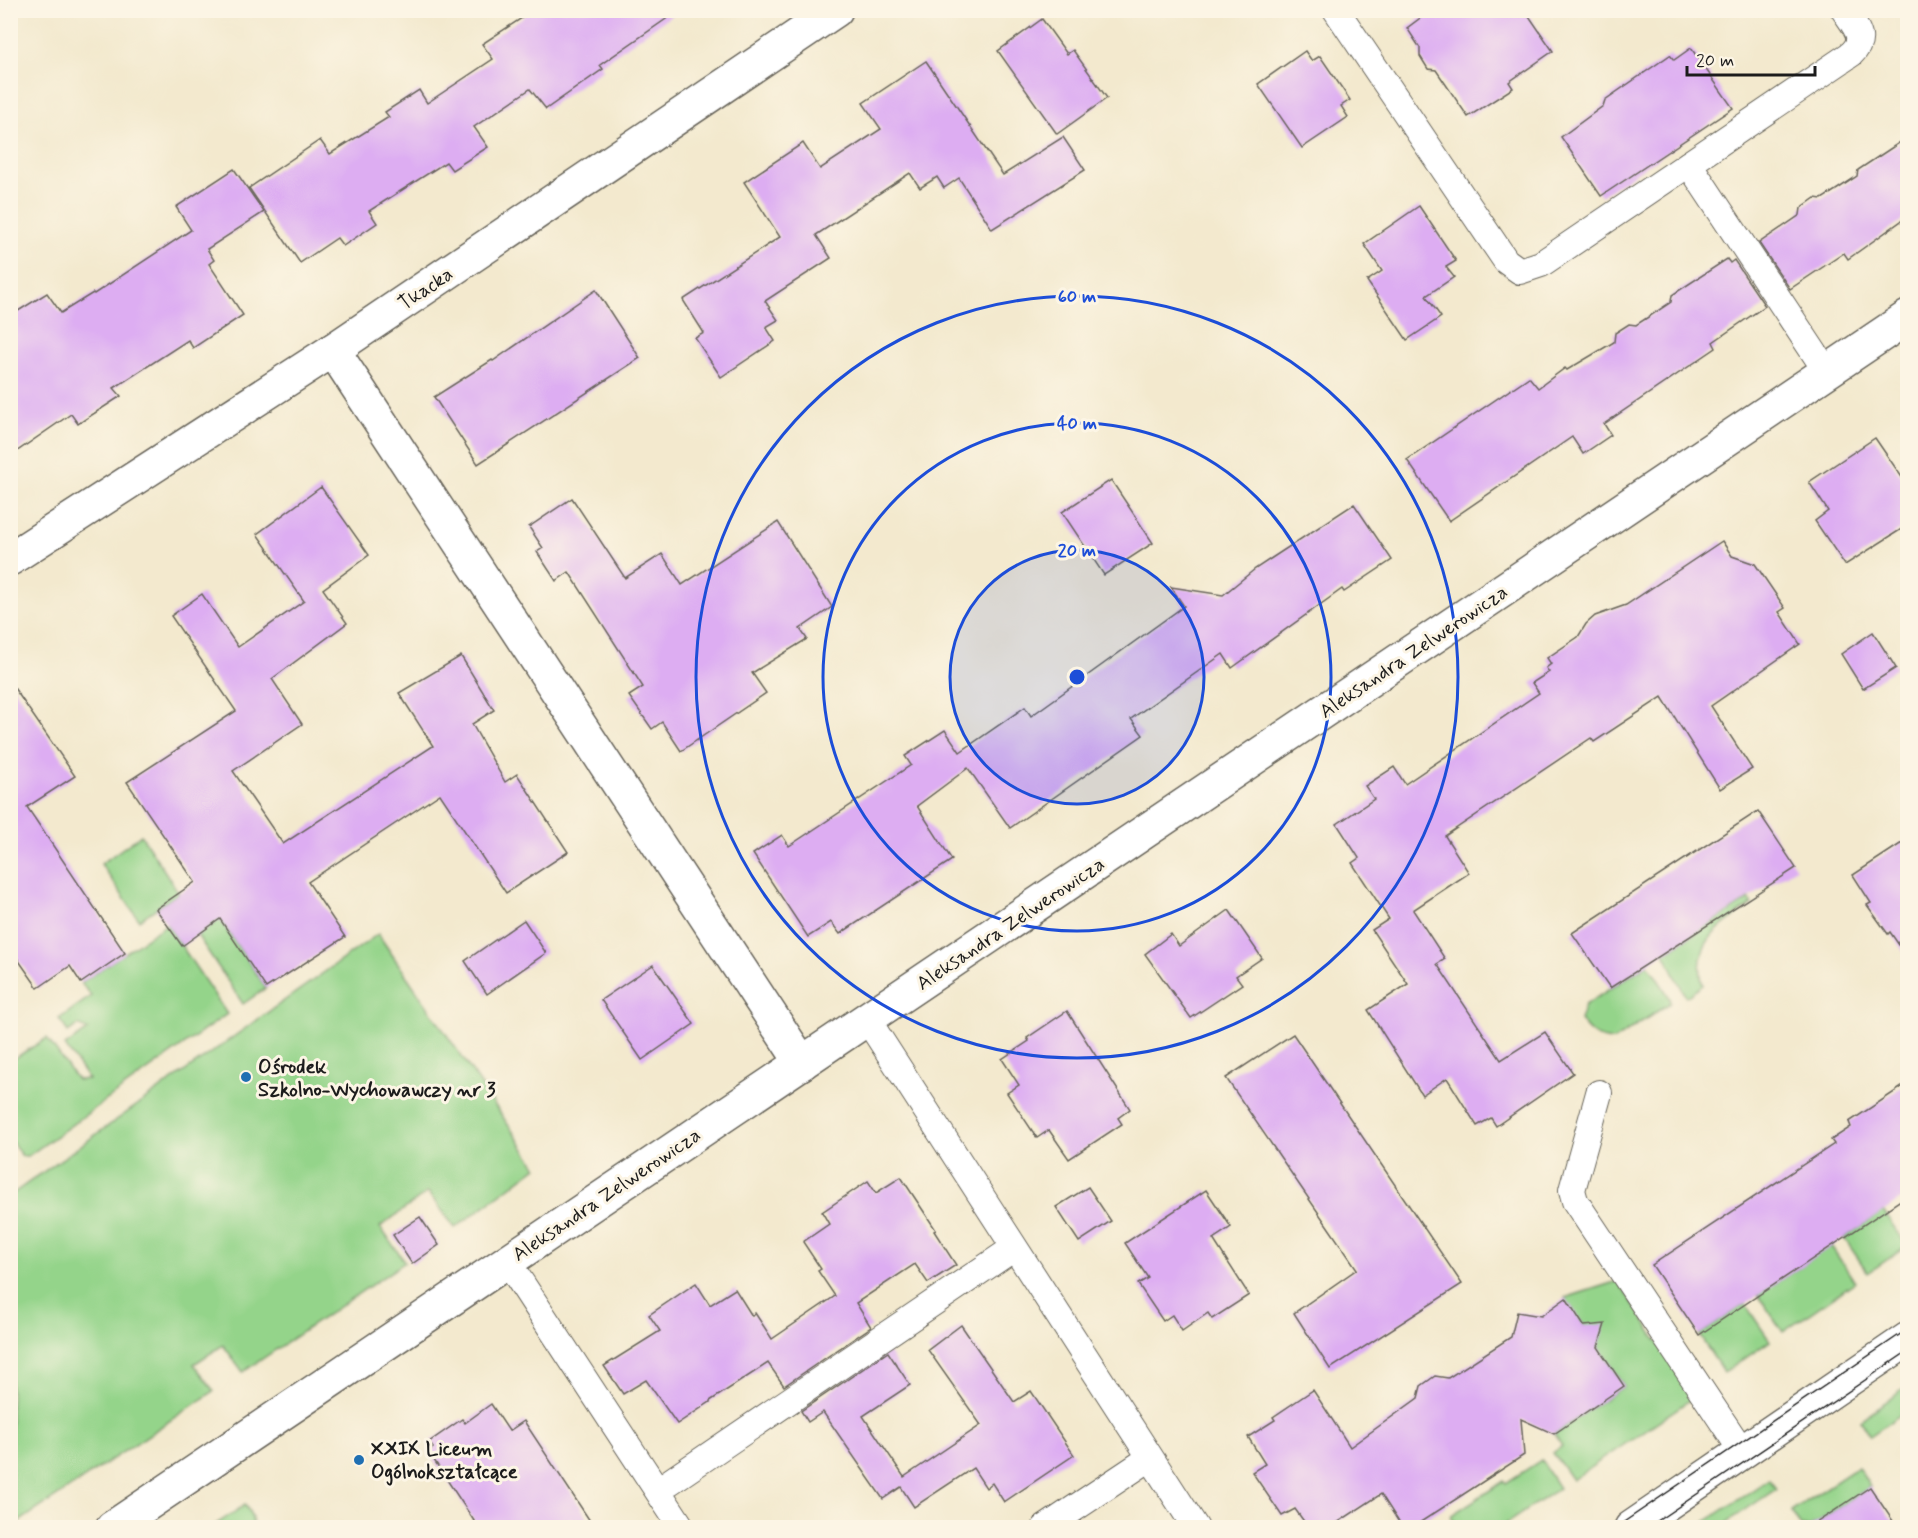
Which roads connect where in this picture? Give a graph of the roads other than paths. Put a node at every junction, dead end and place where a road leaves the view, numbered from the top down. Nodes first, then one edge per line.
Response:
1 (836, 10) edge
2 (1336, 10) edge
3 (1844, 10) edge
4 (1689, 164) junction
5 (1908, 317) edge
6 (333, 350) junction
7 (1827, 372) junction
8 (10, 559) edge
9 (867, 1019) junction
10 (802, 1062) junction
11 (1599, 1093) dead end
12 (1014, 1248) junction
13 (507, 1261) junction
14 (1908, 1340) edge
15 (1742, 1451) junction
16 (1150, 1458) junction
17 (658, 1490) junction
18 (112, 1527) edge
19 (682, 1527) edge
20 (1045, 1527) edge
21 (1196, 1527) edge
22 (1631, 1527) edge

1 - 6 street, Tkacka
2 - 4 lane
3 - 4 lane
4 - 7 lane
5 - 7 street, Aleksandra Zelwerowicza
6 - 8 street, Tkacka
6 - 10 street
7 - 9 street, Aleksandra Zelwerowicza
9 - 10 street, Aleksandra Zelwerowicza
9 - 12 lane
10 - 13 street, Aleksandra Zelwerowicza
11 - 15 lane
12 - 16 lane
12 - 17 lane
13 - 17 lane
13 - 18 street, Aleksandra Zelwerowicza
14 - 15 street
15 - 22 street
16 - 20 lane
16 - 21 lane
17 - 19 lane

